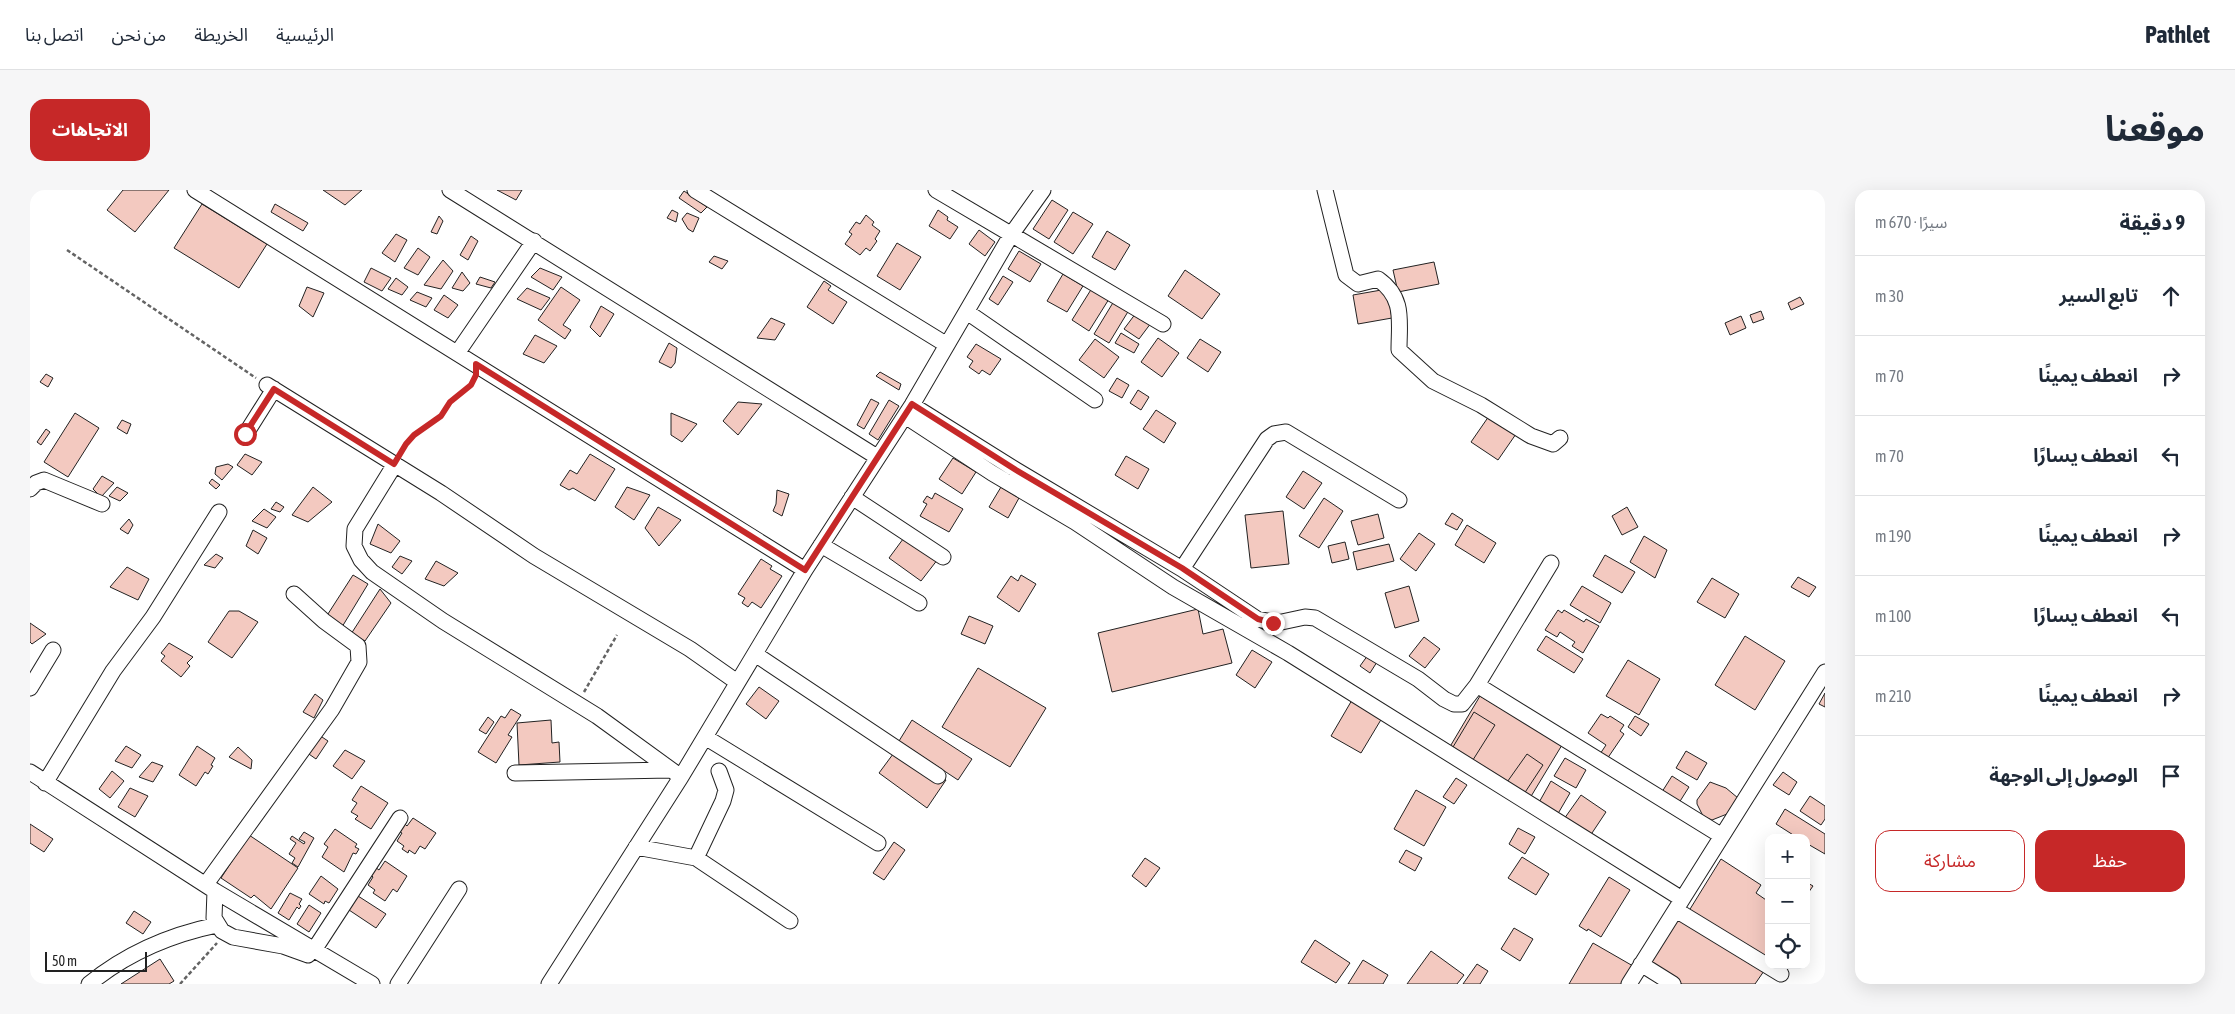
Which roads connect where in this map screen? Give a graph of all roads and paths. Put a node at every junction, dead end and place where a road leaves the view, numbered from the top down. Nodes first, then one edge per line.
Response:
1 (195, 190) edge
2 (450, 190) edge
3 (695, 190) edge
4 (936, 190) edge
5 (1043, 190) edge
6 (1325, 190) edge
7 (1011, 235) junction
8 (534, 241) junction
9 (67, 250) dead end
10 (966, 312) junction
11 (1163, 324) dead end
12 (947, 345) junction
13 (458, 352) junction
14 (476, 364) junction
15 (270, 387) junction
16 (1095, 400) dead end
17 (909, 410) junction
18 (245, 434) dead end
19 (1560, 438) dead end
20 (876, 457) junction
21 (394, 464) junction
22 (30, 490) edge
23 (852, 497) junction
24 (1400, 500) dead end
25 (102, 504) dead end
26 (219, 512) dead end
27 (821, 545) junction
28 (943, 557) dead end
29 (1551, 563) dead end
30 (1182, 568) junction
31 (805, 570) junction
32 (294, 594) dead end
33 (919, 603) dead end
34 (618, 635) dead end
35 (53, 650) dead end
36 (755, 654) junction
37 (1825, 672) edge
38 (738, 682) junction
39 (1477, 685) junction
40 (30, 688) edge
41 (577, 704) junction
42 (705, 737) junction
43 (720, 771) dead end
44 (30, 772) edge
45 (515, 773) dead end
46 (676, 774) junction
47 (938, 776) dead end
48 (45, 783) junction
49 (400, 818) dead end
50 (1722, 836) junction
51 (878, 844) dead end
52 (636, 847) junction
53 (696, 858) junction
54 (210, 888) junction
55 (459, 890) dead end
56 (1679, 904) junction
57 (790, 921) dead end
58 (221, 929) junction
59 (314, 950) junction
60 (1641, 964) junction
61 (1781, 974) dead end
62 (89, 984) edge
63 (180, 984) edge
64 (352, 984) edge
65 (372, 984) edge
66 (398, 984) edge
67 (549, 984) edge
68 (1629, 984) edge
69 (1673, 984) edge

1 - 13 street
2 - 8 street
3 - 12 street
4 - 7 street
5 - 7 street
6 - 19 street
7 - 10 street
7 - 11 street
8 - 13 street
8 - 20 street
9 - 15 path
10 - 12 street
10 - 16 street
12 - 17 street
13 - 14 street
14 - 21 path
14 - 31 street
15 - 18 street
15 - 21 street
17 - 20 street
17 - 30 street
17 - 56 street
20 - 23 street
21 - 38 street
21 - 41 street
22 - 25 street
23 - 27 street
23 - 28 street
24 - 30 street
26 - 48 street
27 - 31 street
27 - 33 street
29 - 39 street
30 - 39 street
31 - 36 street
32 - 54 street
34 - 41 path
35 - 40 street
36 - 38 street
36 - 47 street
37 - 50 street
38 - 42 street
39 - 50 street
41 - 46 street
42 - 46 street
42 - 51 street
43 - 53 street
44 - 48 street
45 - 46 street
46 - 52 street
48 - 54 street
49 - 59 street
50 - 56 street
52 - 53 street
52 - 67 street
53 - 57 street
54 - 58 street
54 - 59 street
55 - 66 street
56 - 60 street
56 - 61 street
58 - 62 street
58 - 63 path
58 - 64 street
59 - 65 street
60 - 68 street
60 - 69 street

